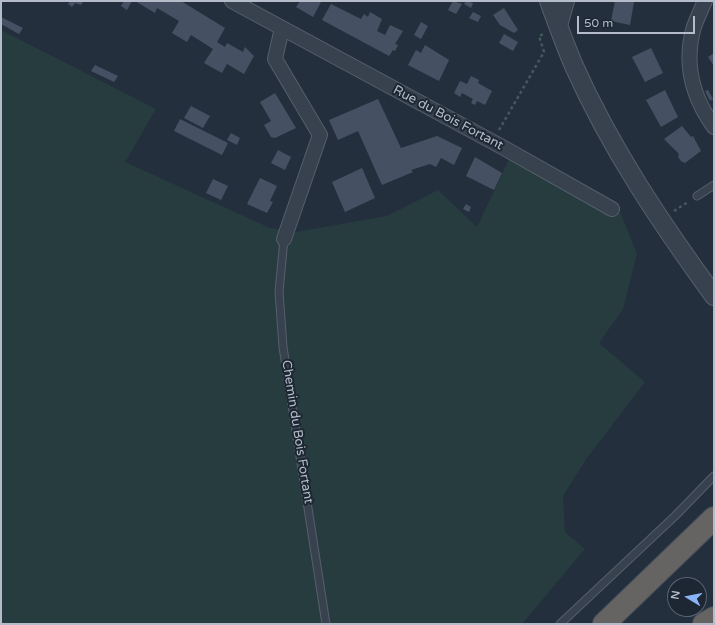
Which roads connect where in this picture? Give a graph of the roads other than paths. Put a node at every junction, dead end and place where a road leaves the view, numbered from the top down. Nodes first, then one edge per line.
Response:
1 (232, 1) edge
2 (549, 1) edge
3 (567, 1) edge
4 (706, 1) edge
5 (282, 28) junction
6 (559, 28) junction
7 (714, 127) edge
8 (714, 185) edge
9 (697, 196) road end
10 (612, 209) dead end
11 (284, 239) joint
12 (714, 296) edge
13 (714, 476) edge
14 (714, 518) edge
15 (714, 618) edge
16 (326, 624) edge
17 (560, 624) edge
18 (604, 624) edge
19 (704, 624) edge

1 - 5 street, Rue du Bois Fortant
2 - 6 street
3 - 6 street
4 - 7 street
5 - 10 street, Rue du Bois Fortant
5 - 11 street
6 - 12 street
8 - 9 lane
11 - 16 lane, Chemin du Bois Fortant
13 - 17 lane
14 - 18 highway
15 - 19 highway

